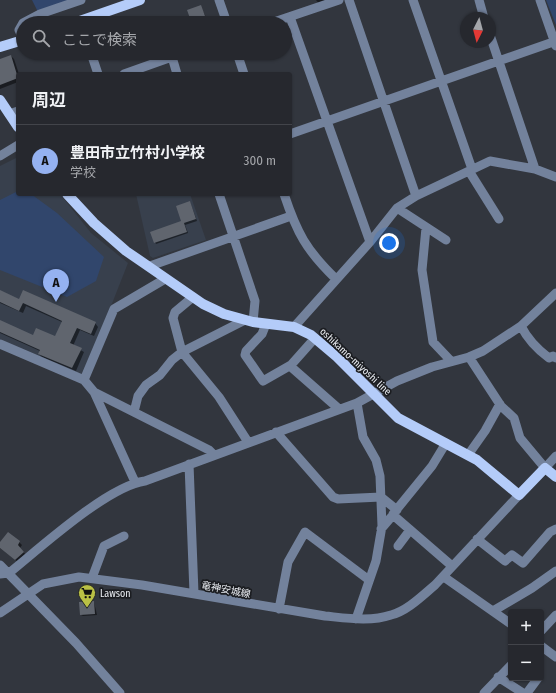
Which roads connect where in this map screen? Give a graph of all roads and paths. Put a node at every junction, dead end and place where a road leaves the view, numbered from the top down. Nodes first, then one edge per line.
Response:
1 (81, 0) edge
2 (140, 0) edge
3 (219, 0) edge
4 (339, 0) edge
5 (349, 0) edge
6 (413, 0) edge
7 (479, 0) edge
8 (540, 0) edge
9 (482, 12) edge
10 (36, 16) edge
11 (95, 16) edge
12 (225, 16) edge
13 (292, 16) edge
14 (292, 23) edge
15 (16, 42) edge
16 (555, 43) edge
17 (0, 48) edge
18 (494, 48) edge
19 (93, 60) edge
20 (164, 60) edge
21 (173, 60) edge
22 (239, 60) edge
23 (498, 60) junction
24 (97, 72) edge
25 (130, 72) edge
26 (176, 72) edge
27 (243, 72) edge
28 (441, 82) junction
29 (0, 100) edge
30 (384, 101) junction
31 (14, 112) edge
32 (326, 122) junction
33 (292, 133) edge
34 (16, 147) edge
35 (0, 156) edge
36 (535, 169) junction
37 (471, 170) junction
38 (556, 177) edge
39 (69, 196) edge
40 (220, 196) edge
41 (285, 196) edge
42 (416, 196) junction
43 (397, 208) junction
44 (291, 216) junction
45 (499, 219) dead end
46 (426, 228) junction
47 (233, 236) junction
48 (446, 240) dead end
49 (370, 242) junction
50 (150, 266) junction
51 (165, 279) junction
52 (336, 279) junction
53 (556, 293) edge
54 (193, 297) junction
55 (249, 321) junction
56 (266, 324) junction
57 (521, 326) junction
58 (294, 327) junction
59 (315, 338) junction
60 (0, 344) edge
61 (182, 352) junction
62 (469, 357) junction
63 (556, 358) edge
64 (451, 361) junction
65 (290, 366) junction
66 (84, 380) junction
67 (94, 392) junction
68 (374, 393) junction
69 (357, 403) junction
70 (500, 404) junction
71 (339, 409) junction
72 (134, 412) junction
73 (276, 432) junction
74 (248, 442) junction
75 (446, 443) junction
76 (214, 455) junction
77 (468, 455) junction
78 (556, 456) edge
79 (189, 464) junction
80 (545, 468) junction
81 (556, 478) edge
82 (136, 482) junction
83 (519, 495) junction
84 (381, 496) junction
85 (395, 512) junction
86 (556, 529) edge
87 (381, 530) junction
88 (410, 530) junction
89 (124, 536) dead end
90 (477, 539) junction
91 (398, 546) dead end
92 (0, 565) edge
93 (452, 566) junction
94 (556, 571) edge
95 (4, 573) edge
96 (444, 577) junction
97 (92, 578) junction
98 (369, 580) junction
99 (27, 594) junction
100 (194, 594) junction
101 (278, 609) junction
102 (493, 611) junction
103 (0, 612) edge
104 (556, 616) edge
105 (356, 619) junction
106 (508, 622) edge
107 (544, 628) edge
108 (544, 648) edge
109 (556, 657) edge
110 (508, 667) edge
111 (498, 678) junction
112 (536, 681) edge
113 (120, 693) edge
114 (484, 693) edge
115 (523, 693) edge
116 (527, 693) edge

1 - 10 street
2 - 11 main road
3 - 12 street
4 - 13 street
5 - 30 street
6 - 28 street
7 - 9 street
8 - 16 street
14 - 32 street
15 - 17 main road
16 - 23 street
18 - 23 street
19 - 24 street
20 - 25 street
21 - 26 street
22 - 27 street
23 - 28 street
23 - 36 street
28 - 30 street
28 - 37 street
29 - 31 main road
30 - 32 street
30 - 42 street
32 - 33 street
32 - 49 street
34 - 35 street
36 - 37 street
36 - 38 street
37 - 42 street
37 - 45 street
39 - 50 main road, oshikamo-miyoshi line
40 - 47 street
41 - 44 street
42 - 43 street
43 - 46 street
43 - 49 street
44 - 47 street
44 - 52 street
46 - 48 street
46 - 64 street
47 - 50 street
47 - 55 street
49 - 52 street
50 - 51 main road, oshikamo-miyoshi line
51 - 54 main road, oshikamo-miyoshi line
51 - 66 street
52 - 58 street
53 - 57 street
54 - 55 main road, oshikamo-miyoshi line
54 - 61 street
55 - 56 main road, oshikamo-miyoshi line
55 - 61 street
56 - 58 main road, oshikamo-miyoshi line
56 - 65 street
57 - 62 street
57 - 63 street
58 - 59 main road, oshikamo-miyoshi line
59 - 65 street
59 - 68 main road, oshikamo-miyoshi line
60 - 66 street
61 - 72 street
61 - 74 street
62 - 64 street
62 - 70 street
64 - 68 street
65 - 71 street
66 - 67 street
67 - 72 street
67 - 82 street
68 - 69 street
68 - 75 main road, oshikamo-miyoshi line
69 - 71 street
69 - 84 street
70 - 77 street
70 - 80 street
71 - 73 street
72 - 76 street
73 - 74 street
73 - 84 street
74 - 76 street
75 - 77 main road, oshikamo-miyoshi line
75 - 85 street
76 - 79 street
77 - 83 main road, oshikamo-miyoshi line
78 - 80 street
79 - 82 street
79 - 100 street
80 - 81 main road
80 - 83 main road
82 - 95 street
83 - 90 street, 竜神安城線
84 - 85 street
84 - 87 street
85 - 87 street
85 - 88 street
86 - 90 street
87 - 98 street
88 - 91 street
88 - 93 street
89 - 97 street
90 - 93 street, 竜神安城線
92 - 95 street
93 - 96 street, 竜神安城線
94 - 102 street
95 - 99 street
96 - 102 street
96 - 105 street, 竜神安城線
97 - 99 street, 竜神安城線
97 - 100 street, 竜神安城線
98 - 101 street
98 - 105 street
99 - 103 street, 竜神安城線
99 - 113 street
100 - 101 street, 竜神安城線
101 - 105 street, 竜神安城線
102 - 106 street
104 - 107 street
108 - 109 street
110 - 111 street
111 - 114 street
111 - 115 street
112 - 116 street

